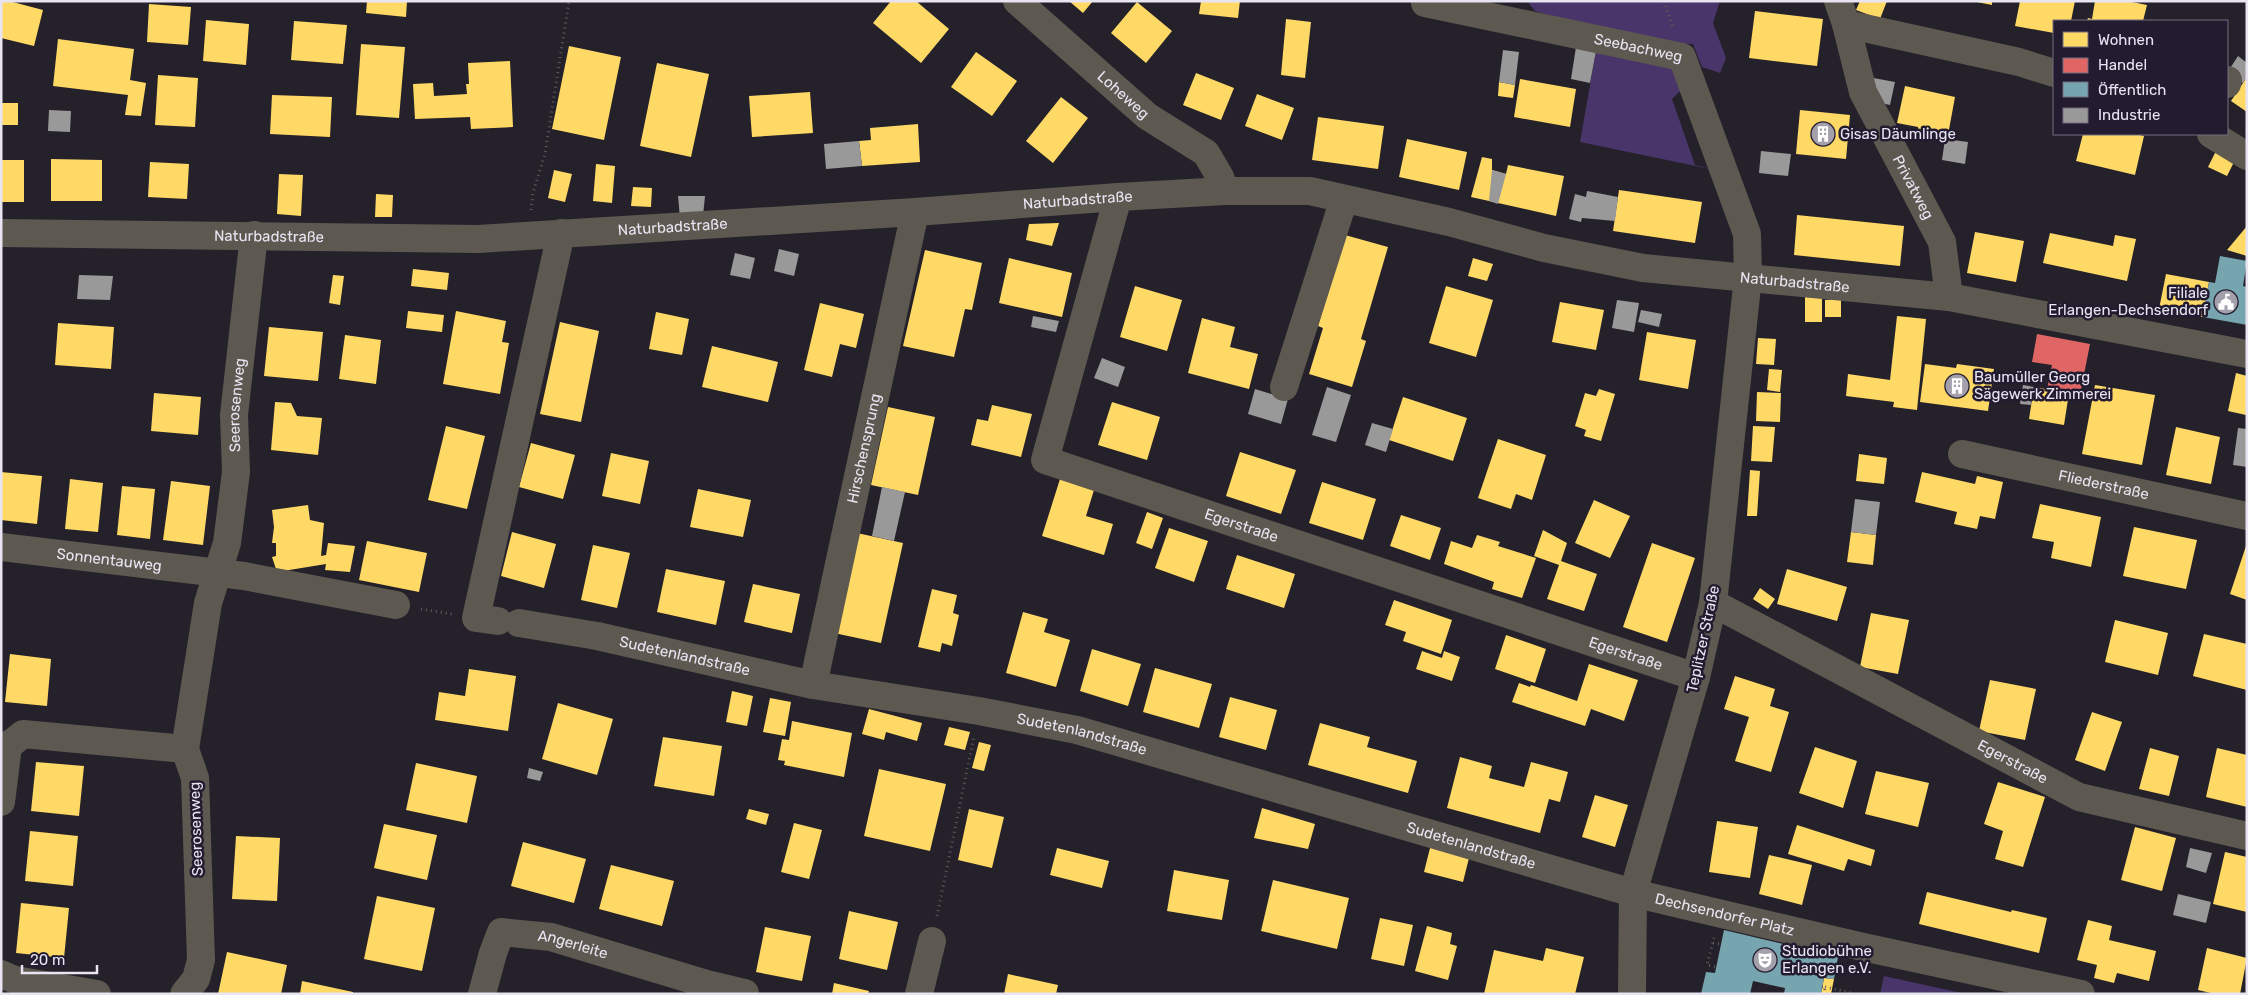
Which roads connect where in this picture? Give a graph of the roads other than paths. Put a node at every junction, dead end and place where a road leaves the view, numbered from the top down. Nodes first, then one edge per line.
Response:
1 (1017, 1) edge
2 (1424, 3) dead end
3 (1842, 12) edge
4 (2053, 73) edge
5 (2213, 135) edge
6 (2247, 156) edge
7 (1225, 191) junction
8 (1118, 197) junction
9 (1344, 199) junction
10 (915, 212) junction
11 (1, 233) edge
12 (561, 233) junction
13 (254, 235) junction
14 (1748, 277) junction
15 (1949, 298) junction
16 (2236, 352) edge
17 (1284, 387) dead end
18 (1962, 454) dead end
19 (2247, 516) edge
20 (1, 547) edge
21 (218, 574) junction
22 (1713, 603) junction
23 (396, 605) road end
24 (1696, 678) junction
25 (813, 685) junction
26 (5, 746) edge
27 (185, 749) junction
28 (1, 802) edge
29 (2247, 836) edge
30 (1633, 893) junction
31 (932, 941) road end
32 (1, 974) edge
33 (702, 988) edge
34 (745, 993) edge
35 (97, 994) edge
36 (184, 994) edge
37 (482, 994) edge
38 (920, 994) edge
39 (1632, 994) edge
40 (2081, 994) edge

1 - 7 street, Loheweg
2 - 14 street, Seebachweg
3 - 4 street, Privatweg
3 - 15 street, Privatweg
5 - 6 street
7 - 8 street, Naturbadstraße
7 - 9 street, Naturbadstraße
8 - 10 street, Naturbadstraße
8 - 24 street, Egerstraße
9 - 14 street, Naturbadstraße
9 - 17 street
10 - 12 street, Naturbadstraße
10 - 25 street, Hirschensprung
11 - 13 street, Naturbadstraße
12 - 13 street, Naturbadstraße
12 - 25 street, Sudetenlandstraße
13 - 21 street, Seerosenweg
14 - 15 street, Naturbadstraße
14 - 22 street, Teplitzer Straße
15 - 16 street, Naturbadstraße
18 - 19 street, Fliederstraße
20 - 21 street, Sonnentauweg
21 - 23 street
21 - 27 street, Seerosenweg
22 - 24 street, Teplitzer Straße
22 - 29 street, Egerstraße
24 - 30 street, Teplitzer Straße
25 - 30 street, Sudetenlandstraße
26 - 27 street
26 - 28 street
27 - 36 street, Seerosenweg
30 - 39 street, Teplitzer Straße
30 - 40 street, Dechsendorfer Platz
31 - 38 street
32 - 35 street
33 - 34 street, Angerleite
33 - 37 street, Angerleite

